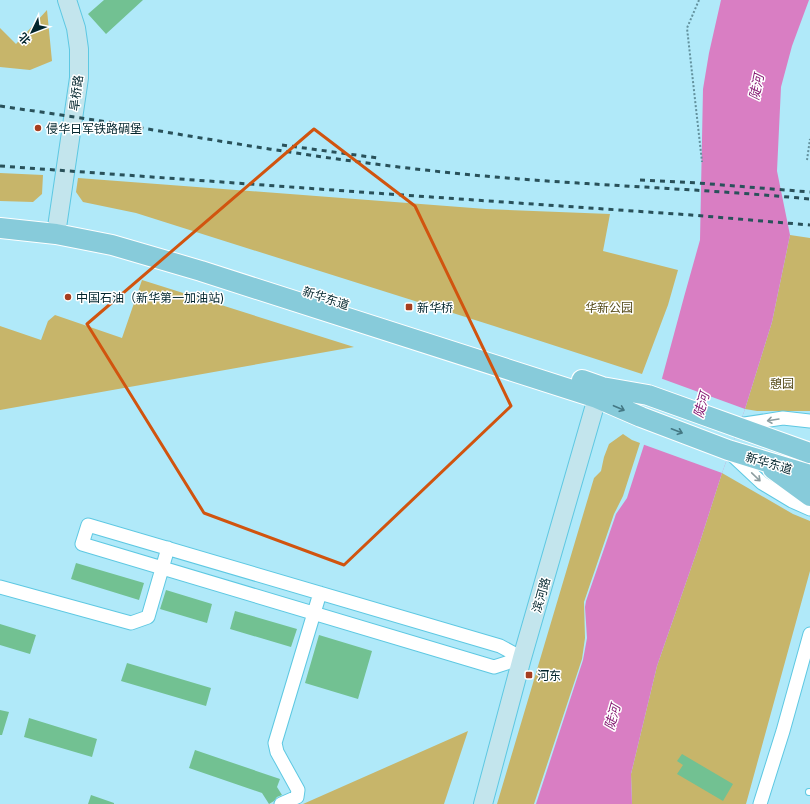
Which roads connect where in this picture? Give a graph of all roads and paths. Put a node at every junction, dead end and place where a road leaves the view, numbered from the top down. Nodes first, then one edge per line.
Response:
1 (67, 0) edge
2 (699, 0) edge
3 (810, 139) edge
4 (807, 160) dead end
5 (702, 162) dead end
6 (0, 218) edge
7 (0, 228) edge
8 (57, 228) junction
9 (599, 392) junction
10 (810, 422) edge
11 (735, 426) junction
12 (764, 436) junction
13 (810, 440) edge
14 (728, 450) junction
15 (810, 452) edge
16 (760, 460) junction
17 (810, 475) edge
18 (810, 496) edge
19 (810, 509) edge
20 (168, 548) junction
21 (163, 568) junction
22 (0, 587) edge
23 (320, 593) junction
24 (314, 613) junction
25 (810, 634) edge
26 (522, 658) junction
27 (281, 804) edge
28 (483, 804) edge
29 (760, 804) edge

1 - 8 main road, 旱桥路
2 - 5 path
3 - 4 path
6 - 8 main road, 新华东道
7 - 8 main road, 新华东道
8 - 9 main road, 新华东道
9 - 11 main road, 新华东道
9 -> 14 main road, 新华东道
9 - 26 main road, 滨河路
10 -> 11 street
11 - 12 main road, 新华东道
12 - 13 main road
12 - 15 main road, 新华东道
14 - 16 main road, 新华东道
14 -> 19 street
16 - 17 main road, 新华东道
16 - 18 main road
20 - 21 street
20 - 21 street
20 - 23 street
21 - 22 street
21 - 24 street
23 - 24 street
23 - 26 street
24 - 26 street
24 - 27 street
25 - 29 street
26 - 28 main road, 滨河路

